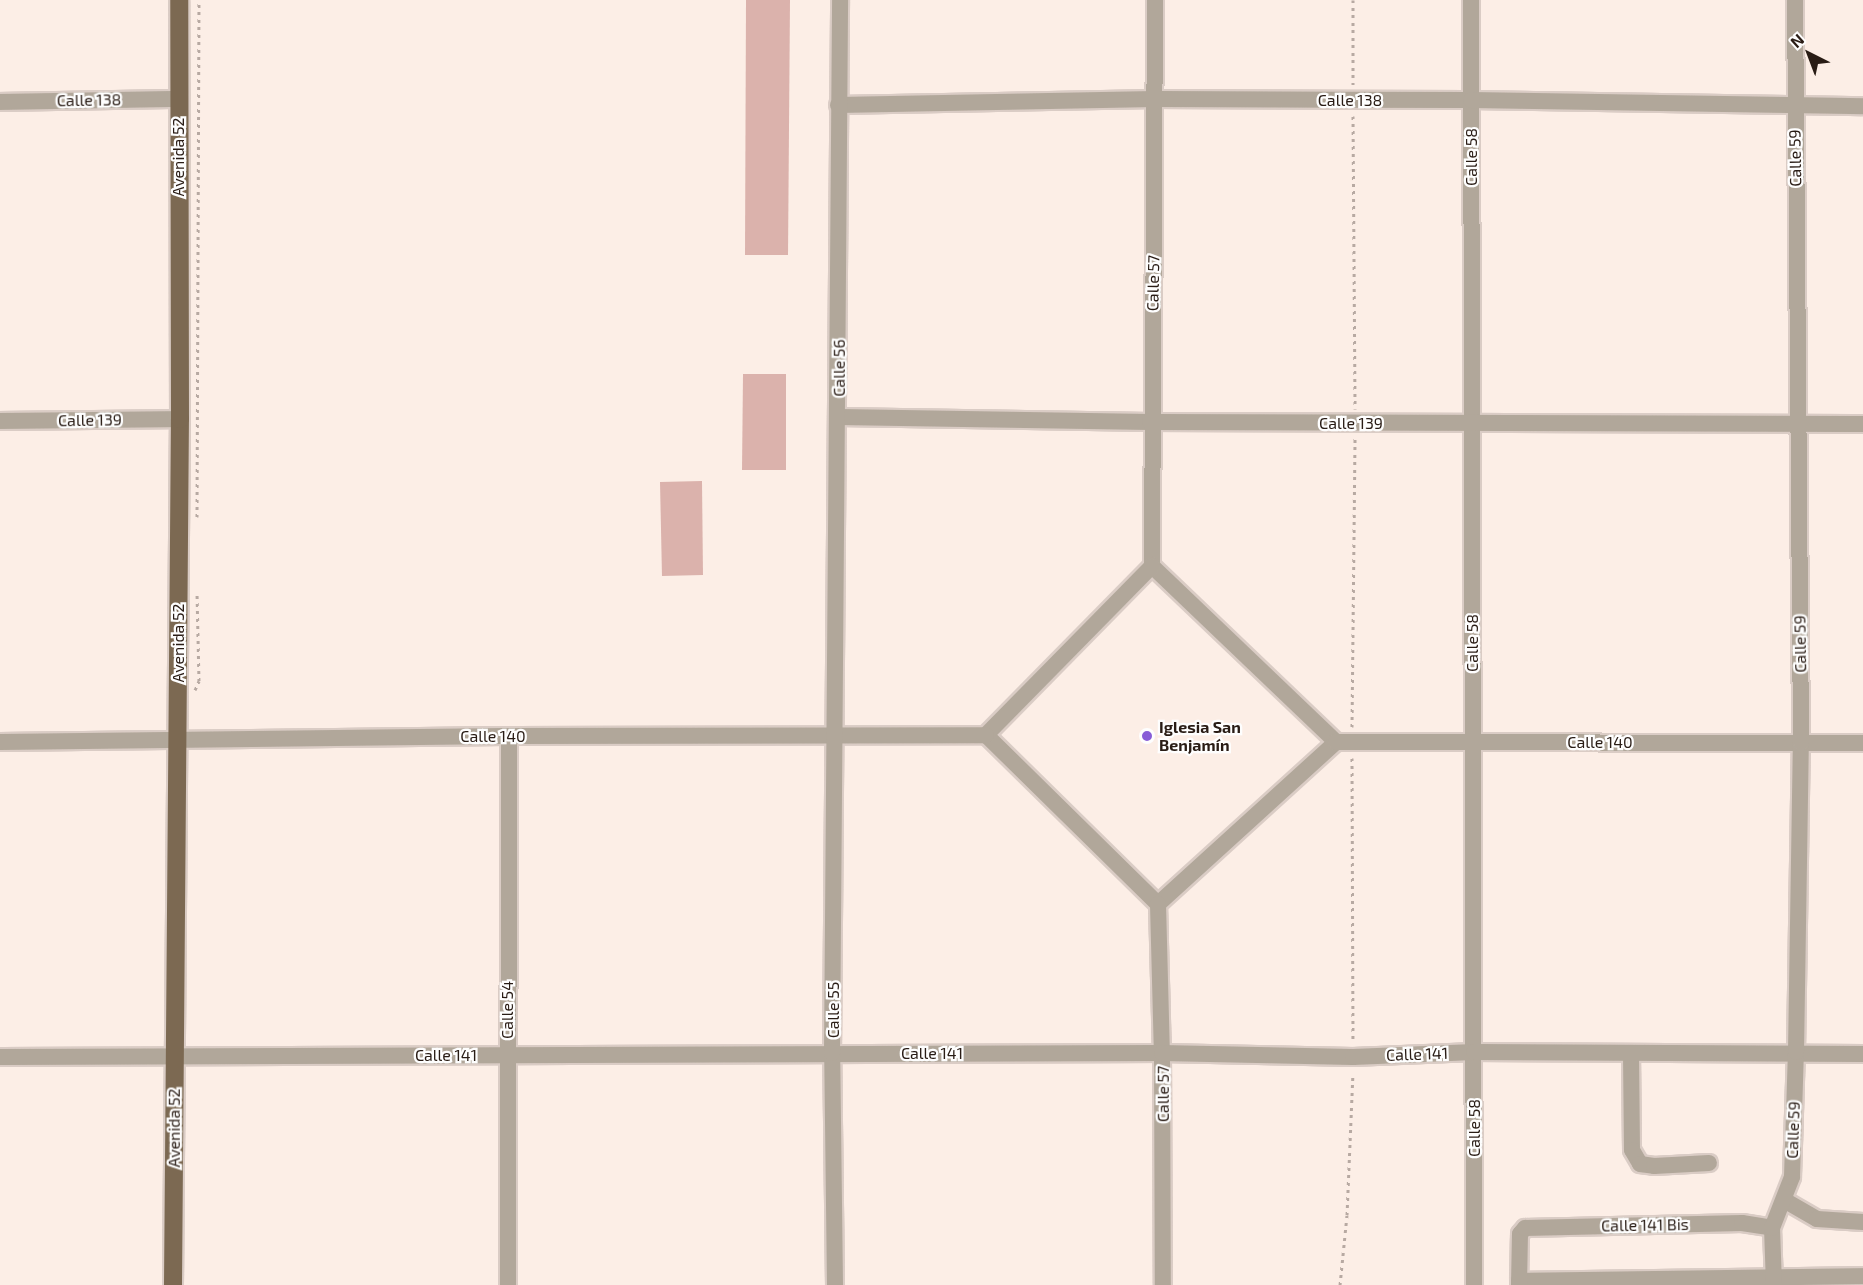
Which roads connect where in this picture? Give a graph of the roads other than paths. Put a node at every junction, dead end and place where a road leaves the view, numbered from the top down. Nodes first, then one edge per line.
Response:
1 (179, 0) edge
2 (840, 0) edge
3 (1155, 0) edge
4 (1471, 0) edge
5 (1795, 0) edge
6 (178, 99) junction
7 (1155, 99) junction
8 (1471, 100) junction
9 (0, 102) edge
10 (838, 105) junction
11 (1863, 105) edge
12 (1795, 106) junction
13 (839, 417) junction
14 (180, 419) junction
15 (0, 421) edge
16 (1150, 422) junction
17 (1471, 424) junction
18 (1863, 424) edge
19 (1798, 426) junction
20 (1152, 566) junction
21 (986, 735) junction
22 (509, 736) junction
23 (834, 736) junction
24 (178, 739) junction
25 (0, 742) edge
26 (1344, 742) junction
27 (1473, 742) junction
28 (1801, 743) junction
29 (1863, 743) edge
30 (1158, 904) junction
31 (1474, 1052) junction
32 (1797, 1052) junction
33 (832, 1053) junction
34 (1162, 1053) junction
35 (1631, 1054) junction
36 (1863, 1054) edge
37 (174, 1055) junction
38 (507, 1055) junction
39 (0, 1057) edge
40 (1709, 1163) dead end
41 (1784, 1200) junction
42 (1863, 1222) edge
43 (1772, 1228) junction
44 (1863, 1276) edge
45 (1774, 1280) edge
46 (1519, 1283) edge
47 (173, 1285) edge
48 (508, 1285) edge
49 (836, 1285) edge
50 (1163, 1285) edge
51 (1474, 1285) edge

1 - 6 main road, Avenida 52
2 - 10 street, Calle 56
3 - 7 street, Calle 57
4 - 8 street, Calle 58
5 - 12 street, Calle 59
6 - 9 street, Calle 138
6 - 14 main road, Avenida 52
7 - 8 street, Calle 138
7 - 10 street, Calle 138
7 - 16 street, Calle 57
8 - 12 street, Calle 138
8 - 17 street, Calle 58
10 - 13 street, Calle 56
11 - 12 street, Calle 138
12 - 19 street, Calle 59
13 - 16 street, Calle 139
13 - 23 street, Calle 56
14 - 15 street, Calle 139
14 - 24 main road, Avenida 52
16 - 17 street, Calle 139
16 - 20 street, Calle 57
17 - 19 street, Calle 139
17 - 27 street, Calle 58
18 - 19 street, Calle 139
19 - 28 street, Calle 59
20 - 21 street
20 - 26 street
21 - 23 street, Calle 140
21 - 30 street
22 - 23 street, Calle 140
22 - 24 street, Calle 140
22 - 38 street, Calle 54
23 - 33 street, Calle 55
24 - 25 street, Calle 140
24 - 37 main road, Avenida 52
26 - 27 street, Calle 140
26 - 30 street
27 - 28 street, Calle 140
27 - 31 street, Calle 58
28 - 29 street, Calle 140
28 - 32 street, Calle 59
30 - 34 street, Calle 57
31 - 34 street, Calle 141
31 - 35 street, Calle 141
31 - 51 street, Calle 58
32 - 35 street, Calle 141
32 - 36 street, Calle 141
32 - 41 street, Calle 59
33 - 34 street, Calle 141
33 - 38 street, Calle 141
33 - 49 street, Calle 55
34 - 50 street, Calle 57
35 - 40 street
37 - 38 street, Calle 141
37 - 39 street, Calle 141
37 - 47 main road, Avenida 52
38 - 48 street, Calle 54
41 - 42 street
41 - 43 street, Calle 59
43 - 45 street, Calle 59
43 - 46 street, Calle 141 Bis
44 - 45 street
45 - 46 street

